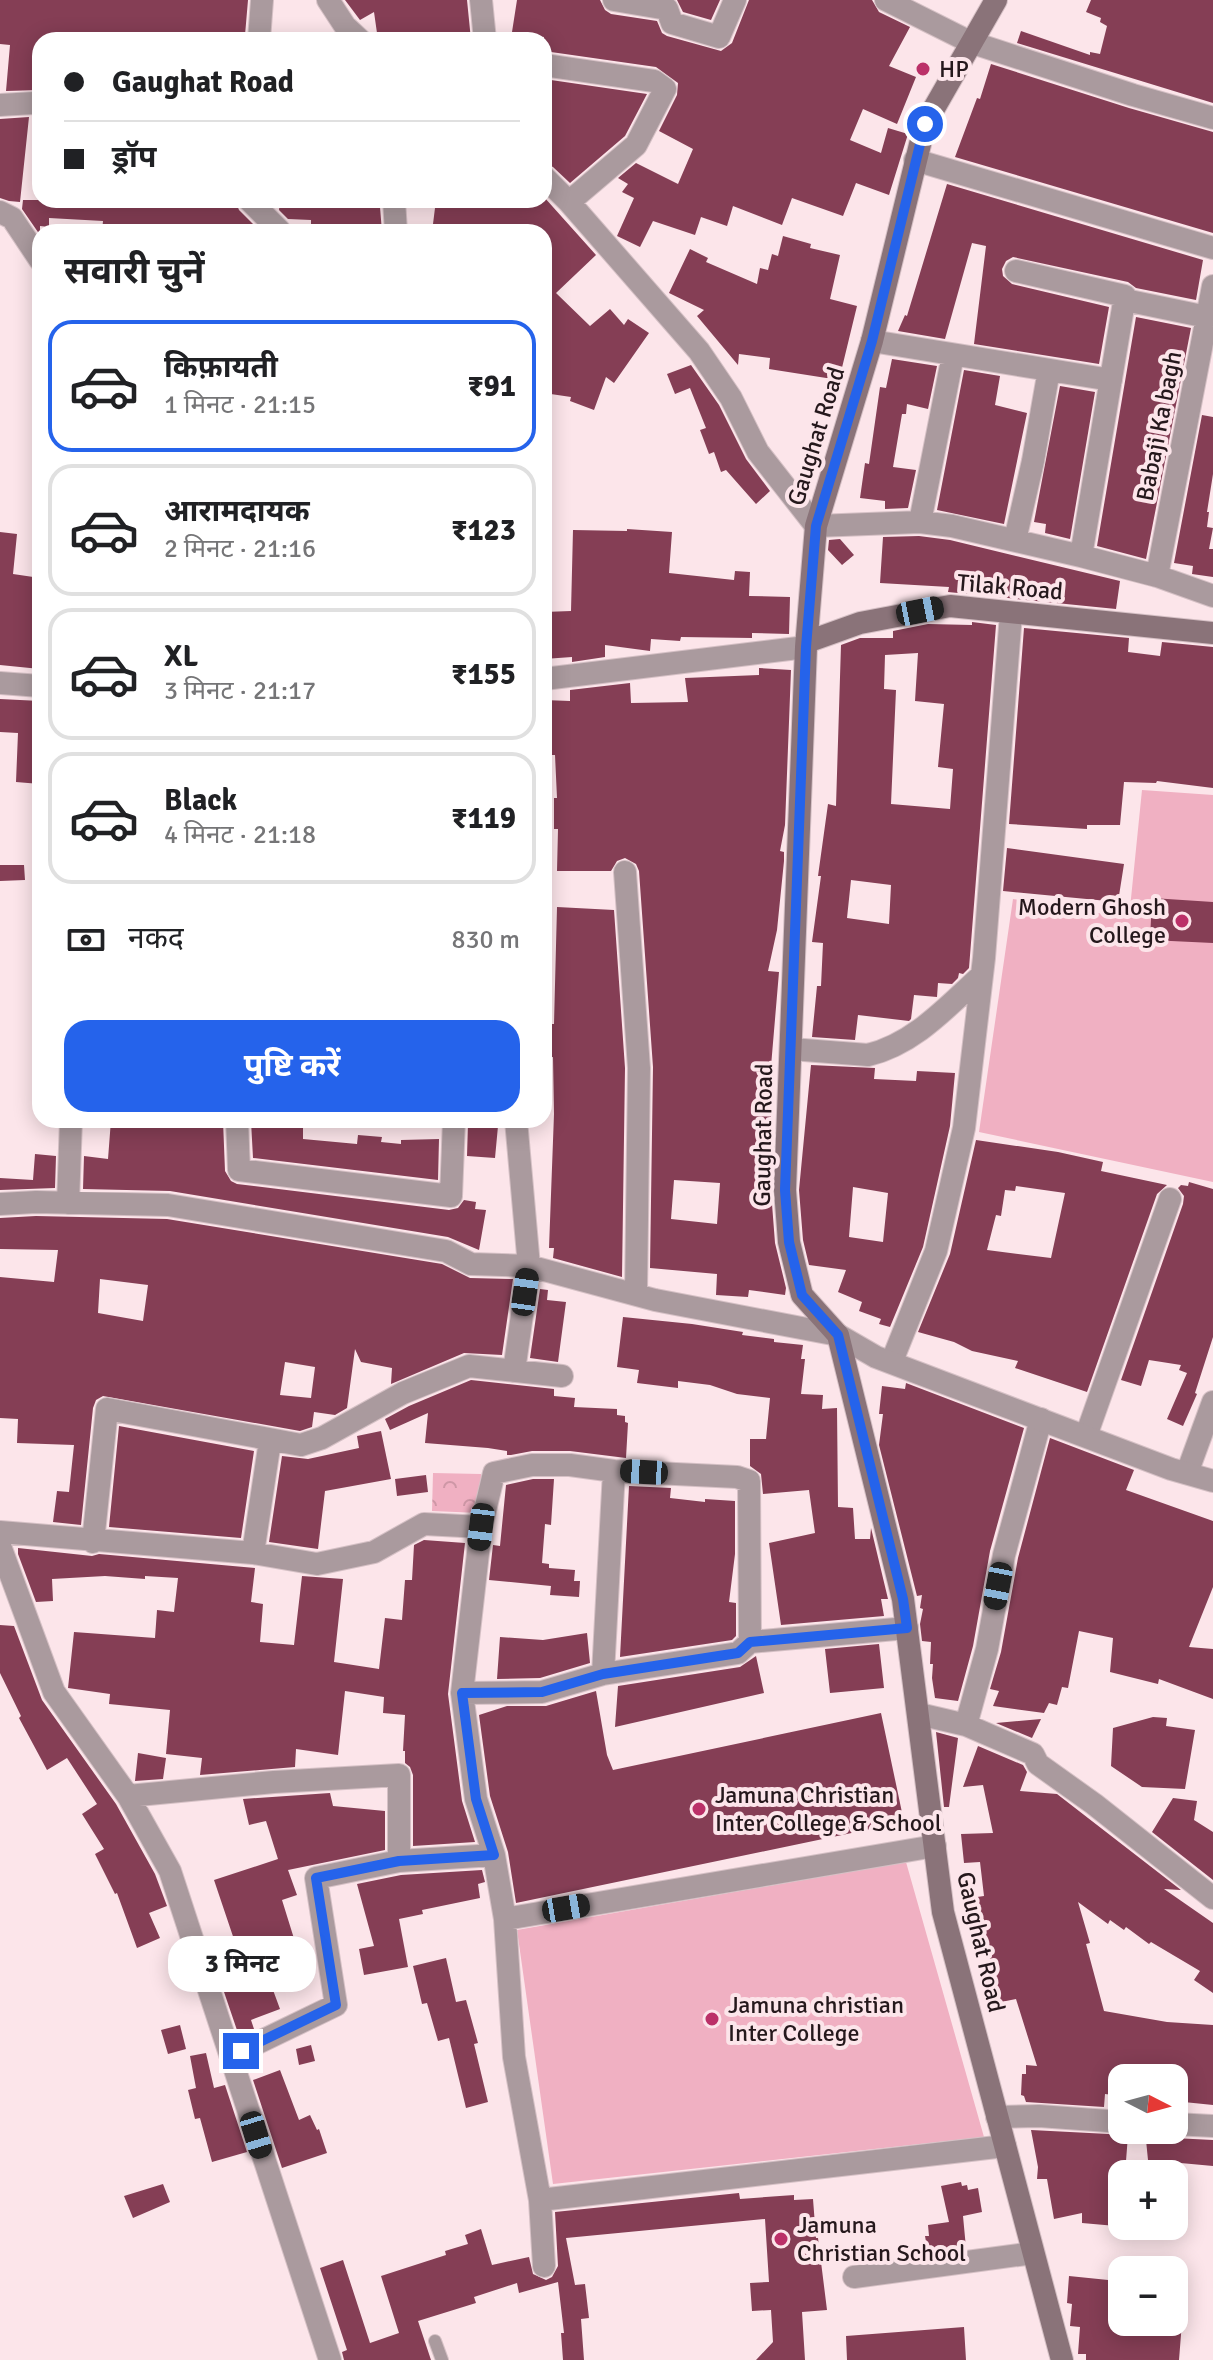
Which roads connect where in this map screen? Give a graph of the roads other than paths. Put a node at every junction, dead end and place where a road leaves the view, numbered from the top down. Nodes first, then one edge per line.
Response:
1 (262, 0) edge
2 (328, 0) edge
3 (481, 0) edge
4 (614, 0) edge
5 (735, 0) edge
6 (886, 0) edge
7 (996, 0) edge
8 (260, 32) edge
9 (351, 32) edge
10 (484, 32) edge
11 (970, 42) junction
12 (552, 66) edge
13 (32, 103) edge
14 (0, 105) edge
15 (1213, 118) edge
16 (915, 160) junction
17 (552, 185) edge
18 (569, 202) junction
19 (257, 208) edge
20 (0, 212) edge
21 (272, 224) edge
22 (32, 248) edge
23 (1213, 248) edge
24 (1016, 271) dead end
25 (1213, 286) edge
26 (1125, 300) junction
27 (1207, 317) junction
28 (872, 341) junction
29 (953, 355) junction
30 (1049, 370) junction
31 (1111, 380) junction
32 (920, 522) junction
33 (816, 526) junction
34 (1015, 540) junction
35 (1081, 556) junction
36 (1157, 576) junction
37 (1213, 596) edge
38 (1011, 614) junction
39 (1213, 633) edge
40 (806, 645) junction
41 (552, 678) edge
42 (0, 683) edge
43 (32, 685) edge
44 (625, 872) dead end
45 (981, 976) junction
46 (791, 1049) junction
47 (71, 1128) edge
48 (237, 1128) edge
49 (454, 1128) edge
50 (517, 1128) edge
51 (1170, 1199) dead end
52 (68, 1203) junction
53 (0, 1204) edge
54 (529, 1266) junction
55 (636, 1294) junction
56 (838, 1335) junction
57 (892, 1361) junction
58 (514, 1371) junction
59 (562, 1376) dead end
60 (1213, 1402) edge
61 (1041, 1419) junction
62 (1086, 1436) junction
63 (270, 1441) junction
64 (614, 1471) junction
65 (1187, 1473) junction
66 (1213, 1481) edge
67 (481, 1527) junction
68 (0, 1532) edge
69 (93, 1542) junction
70 (0, 1546) edge
71 (253, 1553) junction
72 (907, 1628) junction
73 (750, 1642) junction
74 (603, 1674) junction
75 (462, 1693) junction
76 (919, 1714) junction
77 (966, 1725) junction
78 (128, 1796) junction
79 (935, 1846) junction
80 (494, 1855) junction
81 (399, 1861) junction
82 (1213, 1898) edge
83 (505, 1919) junction
84 (241, 2051) dead end
85 (997, 2117) junction
86 (1108, 2121) edge
87 (1188, 2125) edge
88 (1213, 2126) edge
89 (1005, 2146) junction
90 (540, 2200) junction
91 (1033, 2253) junction
92 (544, 2266) dead end
93 (854, 2277) dead end
94 (435, 2341) dead end
95 (330, 2360) edge
96 (442, 2360) edge
97 (1062, 2360) edge

1 - 8 street
2 - 9 street
3 - 10 street
4 - 5 street
6 - 11 street
7 - 11 main road, Gaughat Road
11 - 15 street
11 - 16 main road, Gaughat Road
12 - 18 street
13 - 14 street
16 - 23 street
16 - 28 main road, Gaughat Road
17 - 18 street
18 - 33 street
19 - 21 street
20 - 22 street
24 - 26 street
25 - 27 street, Babaji Ka bagh
26 - 27 street
26 - 31 street
27 - 36 street, Babaji Ka bagh
28 - 29 street
28 - 33 main road, Gaughat Road
29 - 30 street
29 - 32 street
30 - 31 street
30 - 34 street
31 - 35 street
32 - 33 street
32 - 34 street
33 - 40 main road, Gaughat Road
34 - 35 street
35 - 36 street
36 - 37 street
38 - 39 main road, Tilak Road
38 - 40 main road, Tilak Road
38 - 45 street
40 - 41 street
40 - 46 main road, Gaughat Road
42 - 43 street
44 - 55 street
45 - 46 street
45 - 57 street
46 - 56 main road, Gaughat Road
47 - 52 street
48 - 49 street
50 - 54 street
51 - 62 street
52 - 53 street
52 - 54 street
54 - 55 street
54 - 58 street
55 - 56 street
56 - 57 street
56 - 72 main road, Gaughat Road
57 - 61 street
58 - 59 street
58 - 63 street
60 - 65 street
61 - 62 street
61 - 77 street
62 - 65 street
63 - 69 street
63 - 71 street
64 - 67 street
64 - 73 street
64 - 74 street
65 - 66 street
67 - 71 street
67 - 75 street
68 - 69 street
69 - 71 street
70 - 78 street
72 - 73 street
72 - 76 main road, Gaughat Road
73 - 74 street
74 - 75 street
75 - 80 street
76 - 77 street
76 - 79 main road, Gaughat Road
77 - 82 street
78 - 81 street
78 - 95 street
79 - 83 street
79 - 85 main road, Gaughat Road
80 - 81 street
80 - 83 street
81 - 84 street
83 - 90 street
85 - 86 street
85 - 89 main road, Gaughat Road
87 - 88 street
89 - 90 street
89 - 91 main road, Gaughat Road
90 - 92 street
91 - 93 street
91 - 97 main road, Gaughat Road
94 - 96 lane

